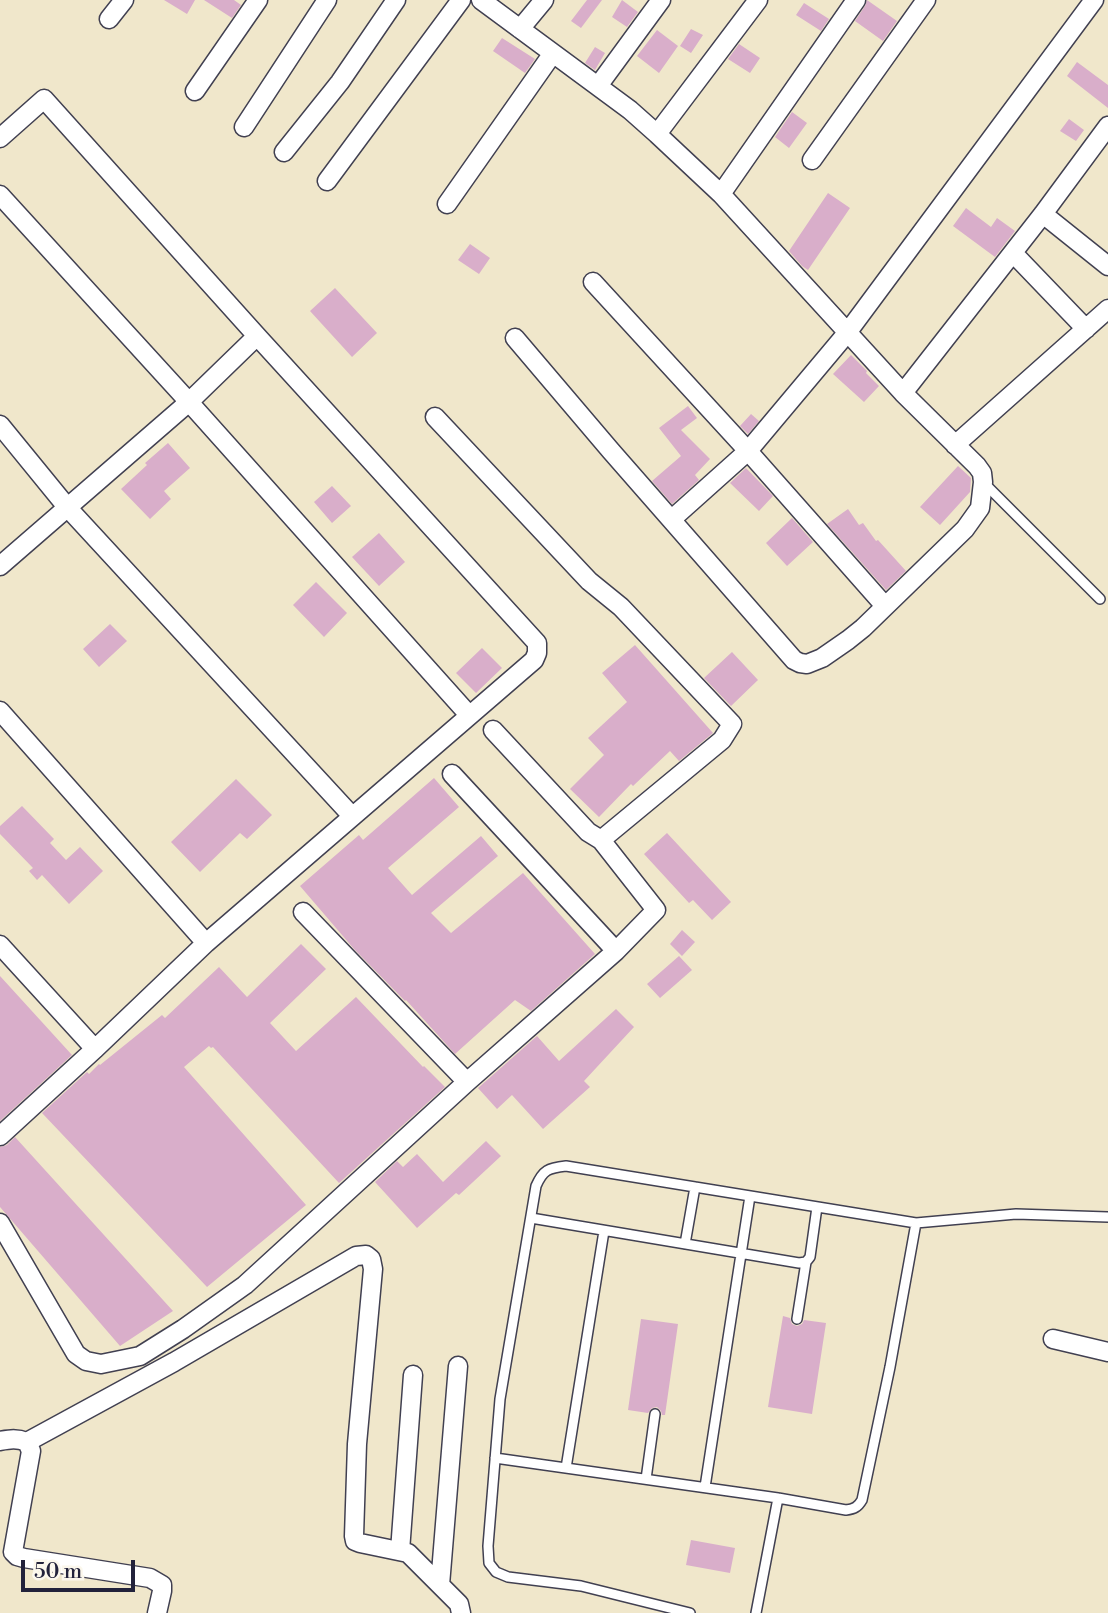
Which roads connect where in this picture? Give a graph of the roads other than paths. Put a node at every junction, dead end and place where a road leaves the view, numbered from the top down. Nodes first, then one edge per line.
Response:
1 (124, 0) edge
2 (258, 0) edge
3 (327, 0) edge
4 (396, 0) edge
5 (461, 0) edge
6 (481, 0) edge
7 (544, 0) edge
8 (661, 0) edge
9 (758, 0) edge
10 (856, 0) edge
11 (926, 0) edge
12 (1094, 0) edge
13 (109, 19) dead end
14 (520, 29) junction
15 (553, 53) junction
16 (598, 86) junction
17 (195, 91) dead end
18 (1108, 126) edge
19 (244, 127) dead end
20 (657, 134) junction
21 (0, 138) edge
22 (284, 152) dead end
23 (812, 160) dead end
24 (327, 181) dead end
25 (722, 194) junction
26 (0, 195) edge
27 (447, 204) dead end
28 (1044, 214) junction
29 (1013, 253) junction
30 (1108, 266) edge
31 (593, 282) dead end
32 (1108, 309) edge
33 (1086, 329) junction
34 (847, 333) junction
35 (257, 336) junction
36 (515, 338) dead end
37 (903, 393) junction
38 (189, 402) junction
39 (435, 417) dead end
40 (0, 425) edge
41 (955, 445) junction
42 (748, 451) junction
43 (983, 482) junction
44 (67, 506) junction
45 (672, 519) junction
46 (0, 566) edge
47 (1100, 599) dead end
48 (885, 606) junction
49 (0, 711) edge
50 (469, 715) junction
51 (493, 730) dead end
52 (452, 774) dead end
53 (352, 816) junction
54 (601, 840) junction
55 (303, 912) dead end
56 (206, 943) junction
57 (0, 945) edge
58 (616, 951) junction
59 (95, 1049) junction
60 (467, 1082) junction
61 (0, 1136) edge
62 (695, 1187) junction
63 (750, 1196) junction
64 (817, 1207) junction
65 (1108, 1217) edge
66 (531, 1218) junction
67 (0, 1223) edge
68 (916, 1223) junction
69 (604, 1231) junction
70 (685, 1244) junction
71 (741, 1253) junction
72 (806, 1262) junction
73 (797, 1319) dead end
74 (1053, 1339) dead end
75 (1108, 1352) edge
76 (458, 1366) dead end
77 (413, 1375) dead end
78 (655, 1414) dead end
79 (0, 1441) edge
80 (27, 1442) junction
81 (495, 1458) junction
82 (566, 1468) junction
83 (646, 1479) junction
84 (705, 1487) junction
85 (778, 1498) junction
86 (400, 1551) junction
87 (439, 1585) junction
88 (158, 1613) edge
89 (461, 1613) edge
90 (690, 1613) edge
91 (756, 1613) edge

1 - 13 street
2 - 17 street
3 - 19 street
4 - 22 street
5 - 24 street
6 - 14 street
7 - 14 street
8 - 16 street
9 - 20 street
10 - 25 street
11 - 23 street
12 - 34 street
14 - 15 street
15 - 16 street
15 - 27 street
16 - 20 street
18 - 28 street
20 - 25 street
21 - 35 street
25 - 34 street
26 - 38 street
28 - 29 street
28 - 30 street
29 - 33 street
29 - 37 street
31 - 42 street
32 - 33 street
33 - 41 street
34 - 37 street
34 - 42 street
35 - 38 street
35 - 50 street
36 - 45 street
37 - 41 street
38 - 44 street
38 - 50 street
39 - 54 street
40 - 44 street
41 - 43 street
42 - 45 street
42 - 48 street
43 - 47 lane
43 - 48 street
44 - 46 street
44 - 53 street
45 - 48 street
49 - 56 street
50 - 53 street
51 - 54 street
52 - 58 street
53 - 56 street
54 - 58 street
55 - 60 street
56 - 59 street
57 - 59 street
58 - 60 street
59 - 61 street
60 - 67 street
62 - 63 lane
62 - 66 lane
62 - 70 lane
63 - 64 lane
63 - 71 lane
64 - 68 lane
64 - 72 lane
65 - 68 lane
66 - 69 lane
66 - 81 lane
68 - 85 lane
69 - 70 lane
69 - 82 lane
70 - 71 lane
71 - 72 lane
71 - 84 lane
72 - 73 lane
74 - 75 street
76 - 87 street
77 - 86 street
78 - 83 lane
79 - 80 street
80 - 86 street
80 - 88 street
81 - 82 lane
81 - 90 lane
82 - 83 lane
83 - 84 lane
84 - 85 lane
85 - 91 lane
86 - 87 street
87 - 89 street

